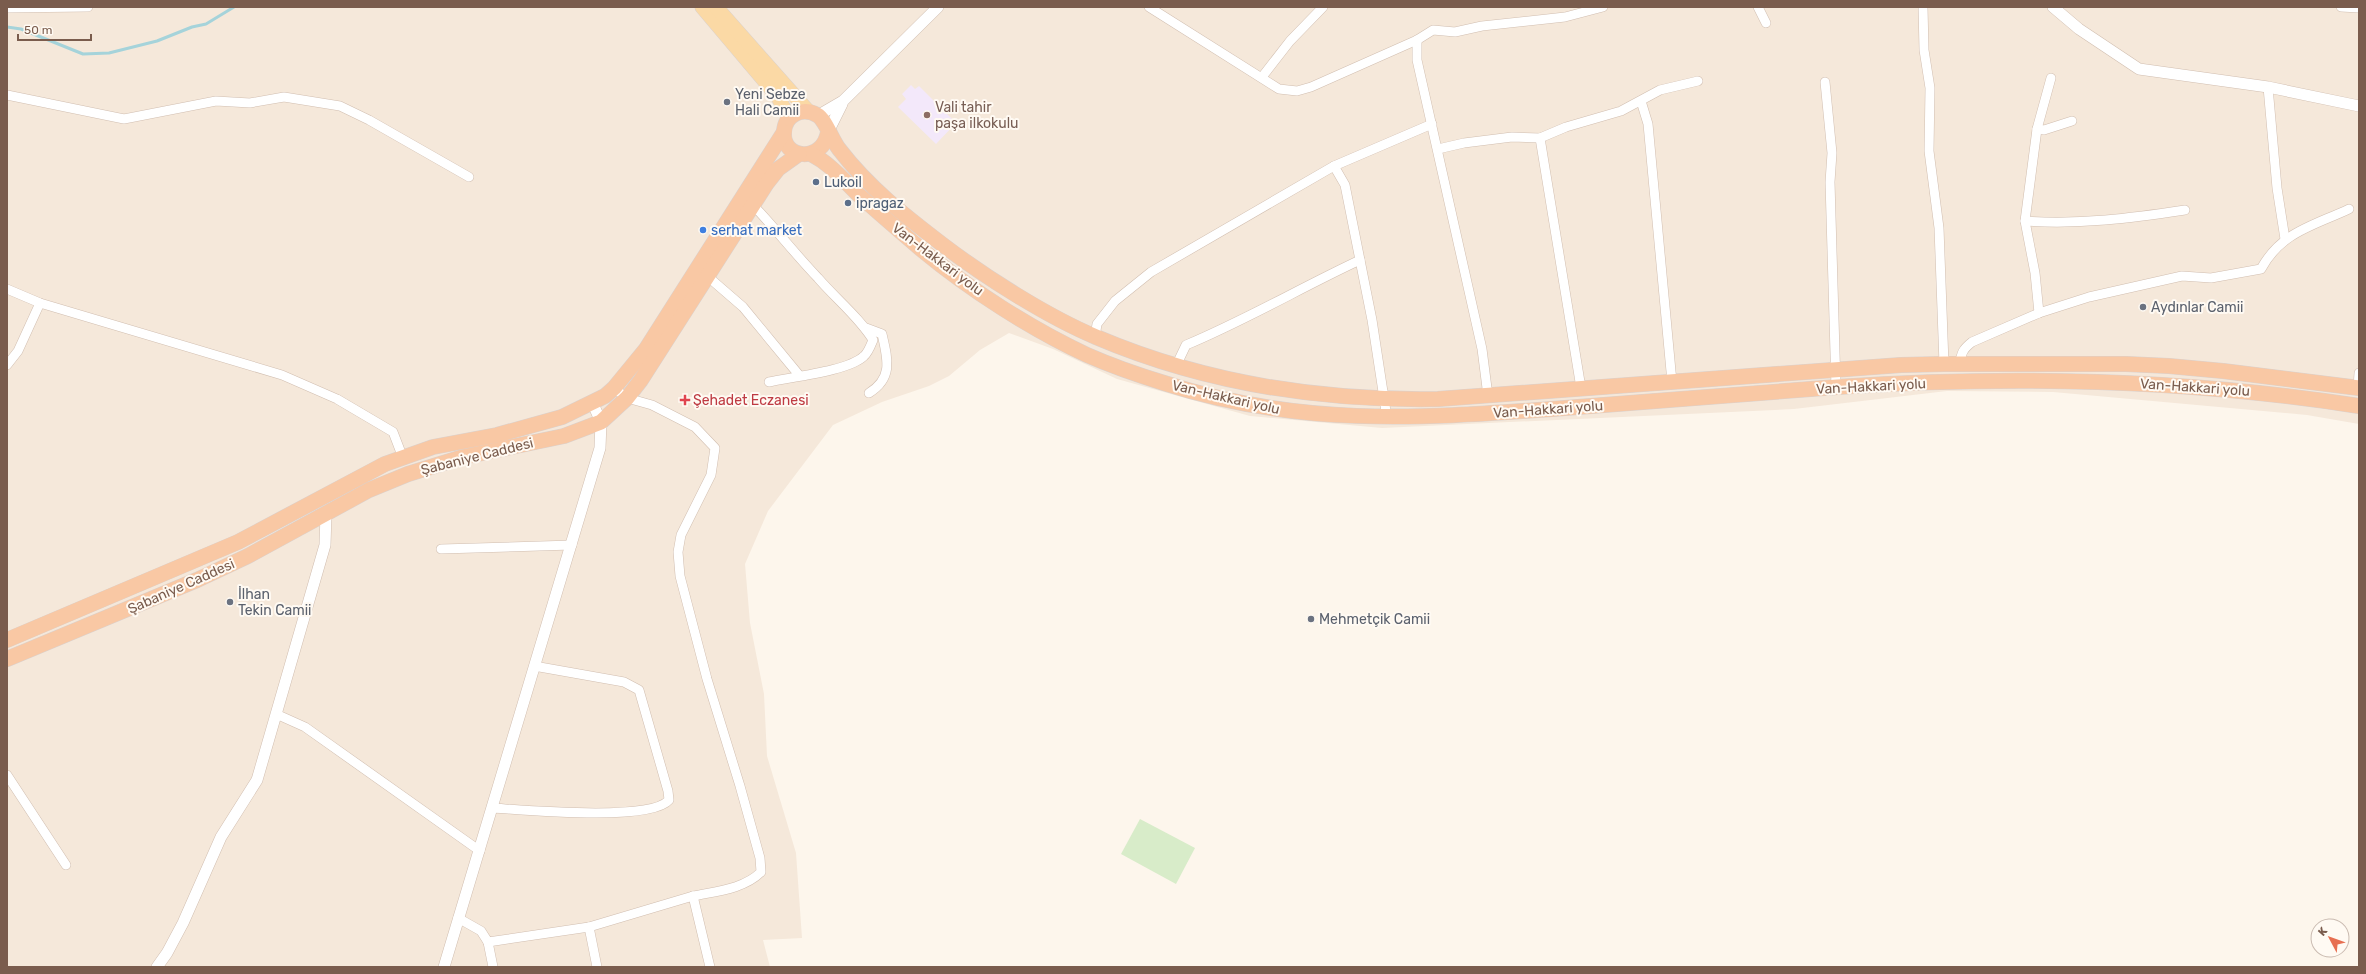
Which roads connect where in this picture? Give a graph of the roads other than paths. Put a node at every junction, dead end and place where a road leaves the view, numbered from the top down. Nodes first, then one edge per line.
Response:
1 (88, 7) edge
2 (702, 7) edge
3 (938, 7) edge
4 (1149, 7) edge
5 (1323, 7) edge
6 (1604, 7) edge
7 (1758, 7) edge
8 (1923, 7) edge
9 (2053, 7) edge
10 (2341, 7) edge
11 (7, 8) edge
12 (720, 8) edge
13 (2357, 8) edge
14 (1766, 23) dead end
15 (1417, 40) junction
16 (1262, 77) junction
17 (2051, 78) dead end
18 (1698, 81) dead end
19 (1825, 82) dead end
20 (2268, 87) junction
21 (7, 95) edge
22 (843, 101) junction
23 (1642, 101) junction
24 (2359, 106) edge
25 (813, 113) junction
26 (2072, 121) dead end
27 (1432, 124) junction
28 (786, 125) junction
29 (2036, 129) junction
30 (828, 132) junction
31 (1540, 138) junction
32 (1438, 149) junction
33 (805, 154) junction
34 (1334, 166) junction
35 (469, 177) dead end
36 (752, 204) junction
37 (2349, 209) dead end
38 (2185, 210) dead end
39 (2025, 221) junction
40 (2285, 239) junction
41 (953, 253) junction
42 (1360, 260) junction
43 (944, 268) junction
44 (706, 275) junction
45 (7, 289) edge
46 (40, 303) junction
47 (2039, 313) junction
48 (866, 328) junction
49 (1095, 337) junction
50 (1944, 364) junction
51 (1960, 364) junction
52 (7, 365) edge
53 (1176, 366) junction
54 (1836, 370) junction
55 (799, 375) junction
56 (769, 382) dead end
57 (1672, 382) junction
58 (2359, 383) edge
59 (1836, 387) junction
60 (614, 388) junction
61 (1275, 388) junction
62 (1580, 388) junction
63 (869, 393) dead end
64 (1488, 396) junction
65 (627, 398) junction
66 (1384, 400) junction
67 (593, 404) junction
68 (2359, 406) edge
69 (1272, 410) junction
70 (1387, 418) junction
71 (601, 422) junction
72 (403, 458) junction
73 (326, 514) junction
74 (572, 544) junction
75 (441, 549) dead end
76 (7, 640) edge
77 (7, 659) edge
78 (534, 666) junction
79 (276, 714) junction
80 (7, 775) edge
81 (493, 808) junction
82 (480, 851) junction
83 (66, 865) dead end
84 (693, 896) junction
85 (458, 918) junction
86 (589, 927) junction
87 (488, 942) junction
88 (156, 967) edge
89 (444, 967) edge
90 (494, 967) edge
91 (597, 967) edge
92 (710, 967) edge

1 - 11 street
2 - 28 main road
3 - 22 street
4 - 16 street
5 - 16 street
6 - 15 street
7 - 14 street
8 - 50 street
9 - 20 street
10 - 13 street
12 - 25 main road
15 - 16 street
15 - 27 street
17 - 29 street
18 - 23 street
19 - 54 street
20 - 24 street
20 - 40 street
21 - 35 street
22 - 25 street
22 - 30 street
23 - 31 street
23 - 57 street
25 - 28 highway
25 - 30 highway
26 - 29 street
27 - 32 street
27 - 34 street
28 - 33 highway
28 - 60 highway
29 - 39 street
30 - 33 highway
30 - 41 highway
31 - 32 street
31 - 62 street
32 - 64 street
33 - 36 highway, Şabaniye Caddesi
33 - 43 highway, Van-Hakkari yolu
34 - 42 street
34 - 49 street
36 - 44 highway, Şabaniye Caddesi
36 - 48 street
37 - 40 street
38 - 39 street
39 - 47 street
40 - 47 street
41 - 43 highway
41 - 49 highway
42 - 53 street
42 - 66 street
43 - 69 highway, Van-Hakkari yolu
44 - 55 street
44 - 65 highway, Şabaniye Caddesi
45 - 46 street
46 - 52 street
46 - 72 street
47 - 51 street
48 - 55 street
48 - 63 street
49 - 53 highway
50 - 51 highway
50 - 54 highway
51 - 58 highway
53 - 61 highway
54 - 57 highway
54 - 59 street
55 - 56 street
57 - 62 highway
59 - 68 highway, Van-Hakkari yolu
59 - 70 highway, Van-Hakkari yolu
60 - 65 street
60 - 67 highway
61 - 66 highway
61 - 69 highway
62 - 64 highway
64 - 66 highway
65 - 71 highway, Şabaniye Caddesi
65 - 84 street
66 - 70 street
67 - 71 street
67 - 72 highway
69 - 70 highway, Van-Hakkari yolu
71 - 73 highway, Şabaniye Caddesi
71 - 74 street
72 - 76 highway
73 - 77 highway, Şabaniye Caddesi
73 - 79 street
74 - 75 street
74 - 78 street
78 - 81 street
78 - 81 street
79 - 82 street
79 - 88 street
80 - 83 street
81 - 82 street
82 - 85 street
84 - 86 street
84 - 92 street
85 - 87 street
85 - 89 street
86 - 87 street
86 - 91 street
87 - 90 street

